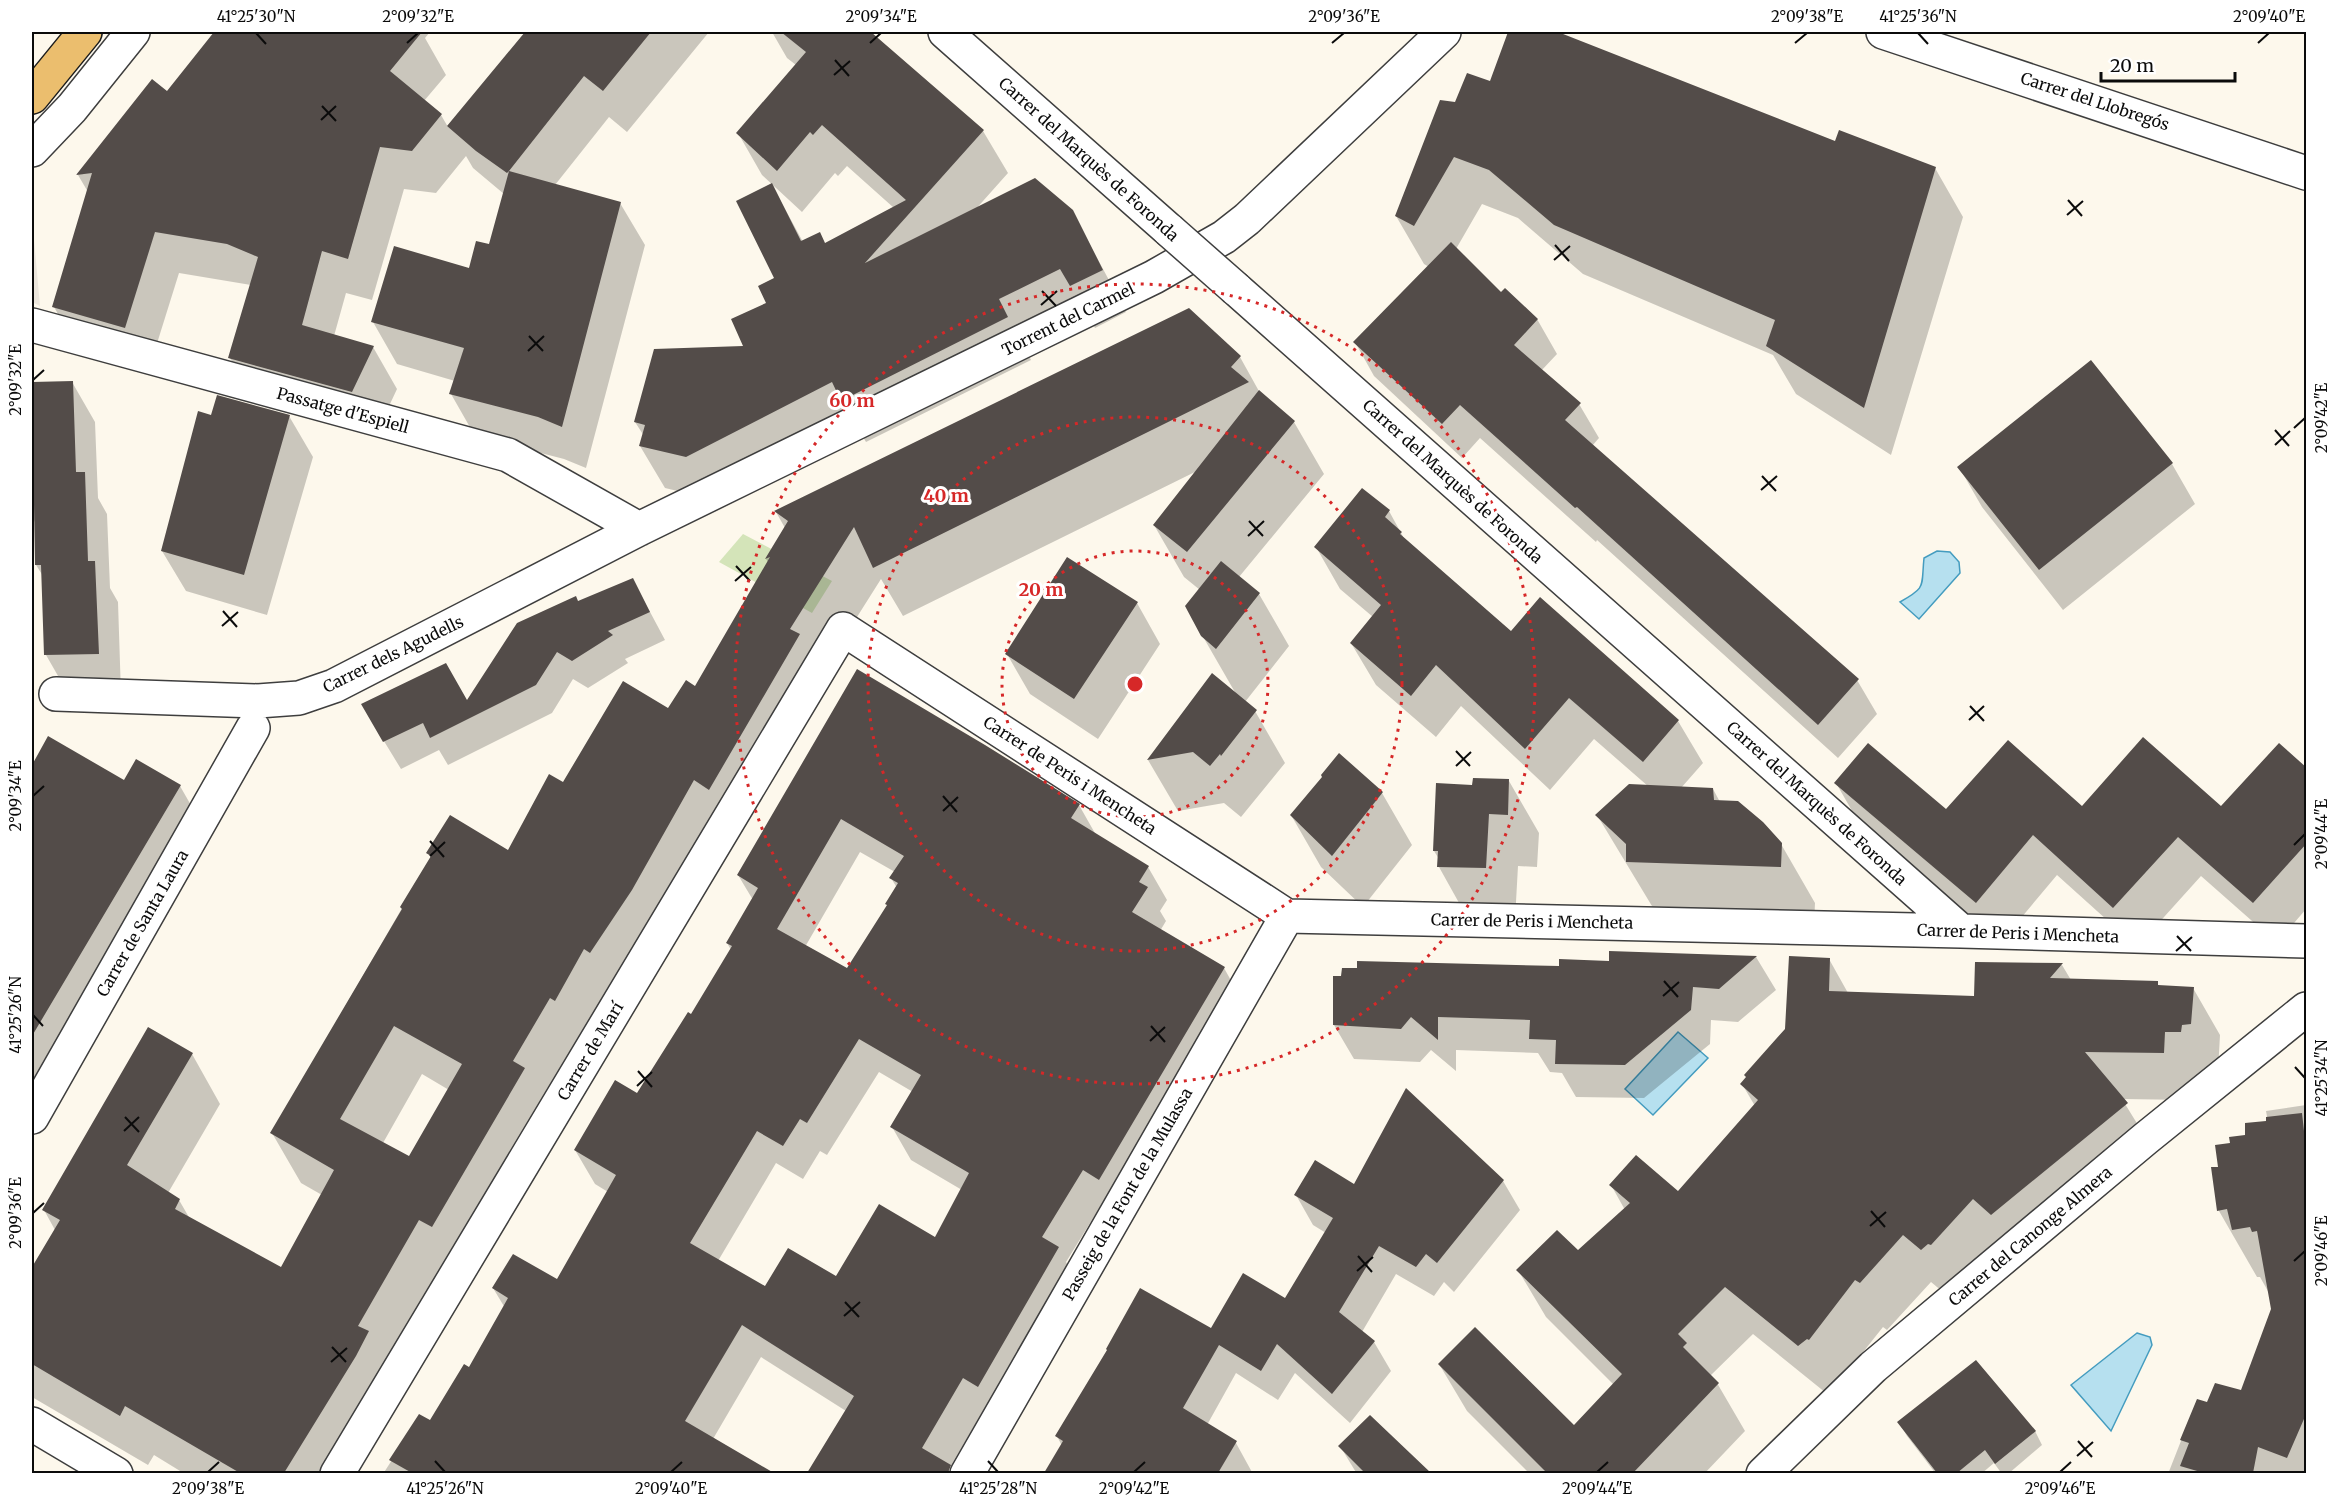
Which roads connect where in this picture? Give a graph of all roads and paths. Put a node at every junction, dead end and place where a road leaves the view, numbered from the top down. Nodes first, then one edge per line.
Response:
1 (85, 32) edge
2 (133, 32) edge
3 (945, 32) edge
4 (1444, 32) edge
5 (1883, 32) edge
6 (32, 97) edge
7 (32, 150) edge
8 (2307, 173) edge
9 (32, 324) edge
10 (639, 529) junction
11 (843, 629) joint
12 (56, 694) dead end
13 (253, 728) dead end
14 (1287, 916) junction
15 (1961, 931) junction
16 (2307, 941) edge
17 (2307, 1009) edge
18 (32, 1117) edge
19 (32, 1424) edge
20 (116, 1473) edge
21 (337, 1473) edge
22 (967, 1473) edge
23 (1763, 1473) edge

1 - 6 main road
2 - 7 street
3 - 15 street, Carrer del Marquès de Foronda, bridge
4 - 10 street, Torrent del Carmel
5 - 8 street, Carrer del Llobregós
9 - 10 street, Passatge d'Espiell
10 - 12 street, Carrer dels Agudells
11 - 14 street, Carrer de Peris i Mencheta
11 - 21 street, Carrer de Marí
13 - 18 street, Carrer de Santa Laura
14 - 15 street, Carrer de Peris i Mencheta
14 - 22 street, Passeig de la Font de la Mulassa
15 - 16 street, Carrer de Peris i Mencheta
17 - 23 street, Carrer del Canonge Almera
19 - 20 street

